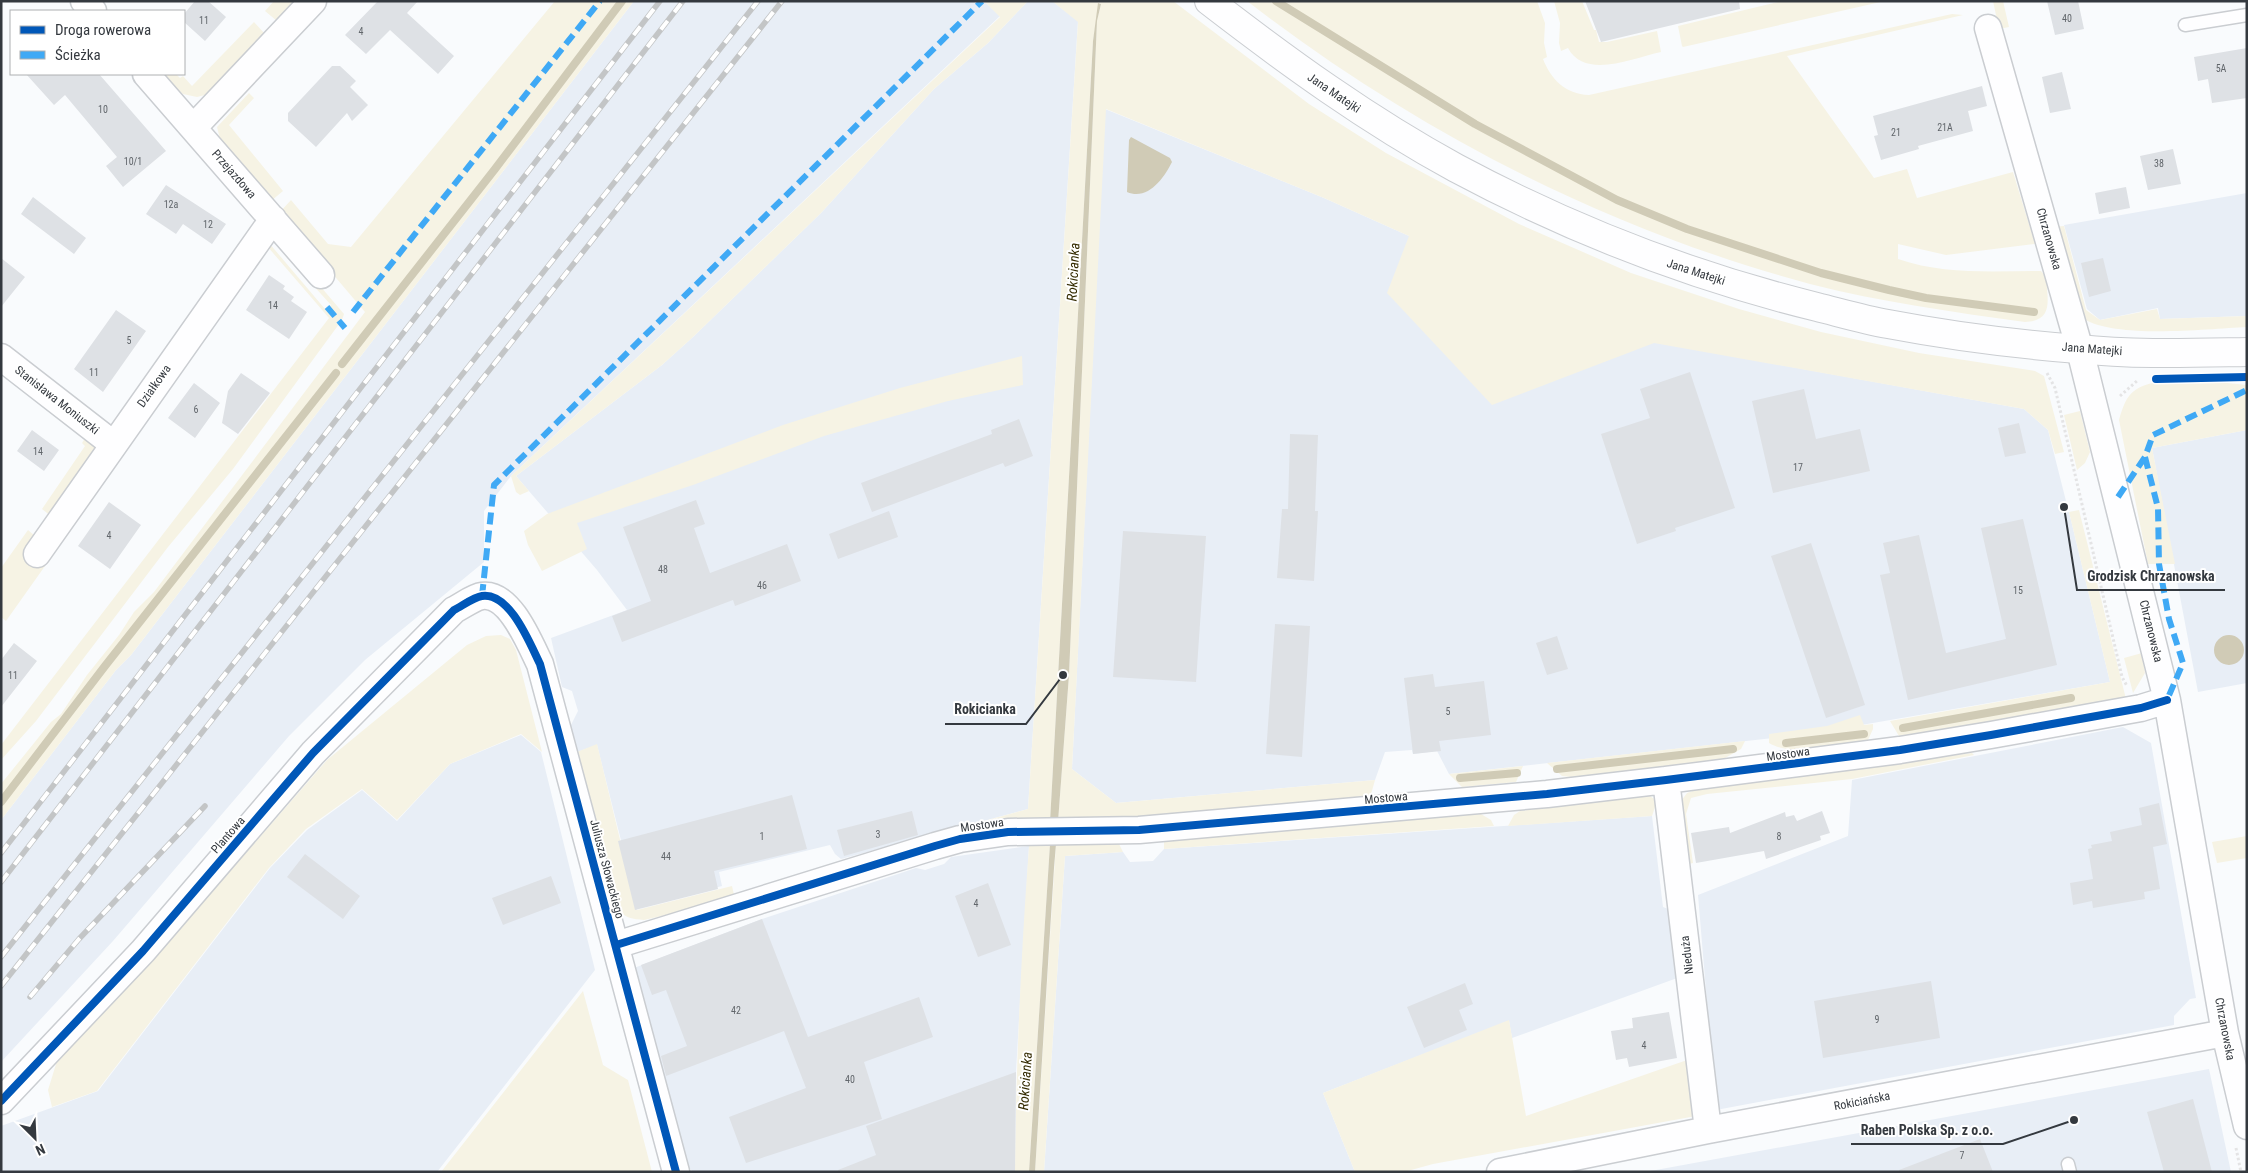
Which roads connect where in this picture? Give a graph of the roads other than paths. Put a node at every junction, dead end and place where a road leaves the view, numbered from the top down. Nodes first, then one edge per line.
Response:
1 (313, 1) edge
2 (1209, 1) edge
3 (2247, 15) edge
4 (2185, 25) dead end
5 (1988, 28) dead end
6 (147, 75) edge
7 (193, 128) junction
8 (273, 219) junction
9 (321, 275) dead end
10 (2080, 350) junction
11 (2247, 352) edge
12 (1, 356) edge
13 (113, 444) junction
14 (37, 554) dead end
15 (482, 596) joint
16 (2168, 700) junction
17 (1666, 780) junction
18 (616, 945) junction
19 (2224, 1033) junction
20 (1, 1101) edge
21 (2247, 1126) edge
22 (1708, 1130) junction
23 (676, 1172) edge
24 (1500, 1172) edge

1 - 7 street
2 - 10 street, Jana Matejki
3 - 4 lane
5 - 10 street, Chrzanowska
6 - 7 street, Przejazdowa
7 - 8 street, Przejazdowa
8 - 9 street, Przejazdowa
8 - 13 street, Działkowa
10 - 11 street, Jana Matejki
10 - 16 street, Chrzanowska
12 - 13 street, Stanisława Moniuszki
13 - 14 street, Działkowa
15 - 18 street, Juliusza Słowackiego
15 - 20 street, Plantowa
16 - 17 street, Mostowa
16 - 19 street, Chrzanowska
17 - 18 street, Mostowa
17 - 22 street, Nieduża
18 - 23 street, Juliusza Słowackiego
19 - 21 street, Chrzanowska
19 - 22 street, Rokiciańska
22 - 24 street, Rokiciańska

